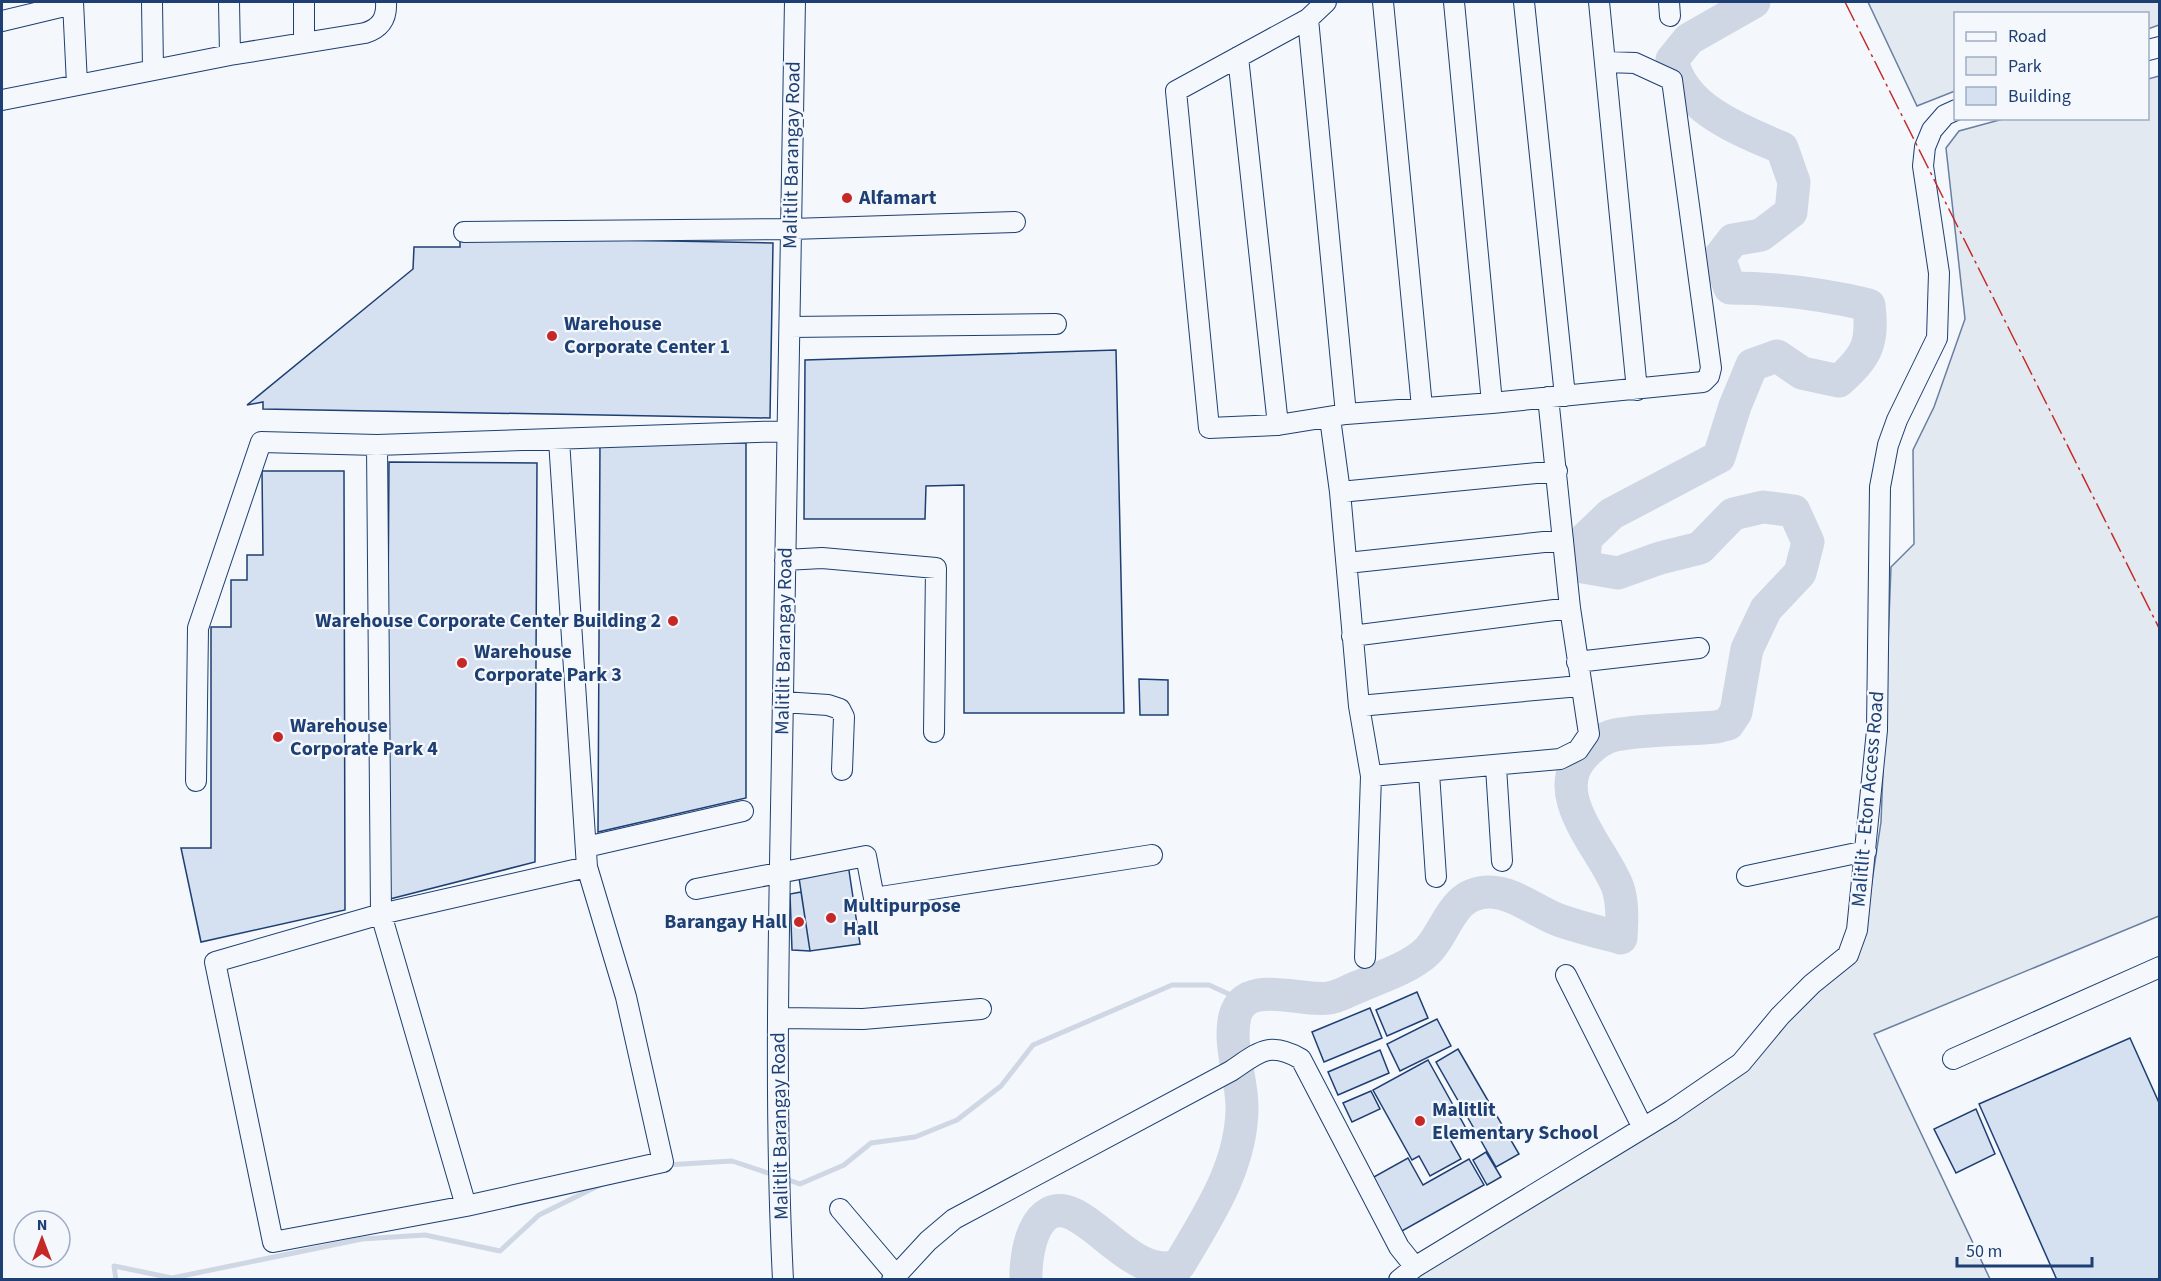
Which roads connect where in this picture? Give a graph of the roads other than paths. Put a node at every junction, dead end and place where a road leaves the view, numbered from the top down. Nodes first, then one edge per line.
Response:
1 (152, 2) edge
2 (229, 2) edge
3 (304, 2) edge
4 (386, 2) edge
5 (795, 2) edge
6 (1326, 2) edge
7 (1383, 2) edge
8 (1454, 2) edge
9 (1524, 2) edge
10 (1599, 2) edge
11 (73, 3) edge
12 (1308, 19) junction
13 (2, 21) edge
14 (304, 42) junction
15 (230, 55) junction
16 (1238, 57) junction
17 (1607, 62) junction
18 (153, 69) junction
19 (77, 84) junction
20 (2, 100) edge
21 (1954, 111) edge
22 (1016, 222) dead end
23 (791, 230) junction
24 (464, 232) dead end
25 (1056, 324) dead end
26 (790, 327) junction
27 (1636, 390) junction
28 (1556, 397) junction
29 (1492, 403) junction
30 (1422, 407) junction
31 (1338, 416) junction
32 (1278, 425) junction
33 (786, 431) junction
34 (559, 440) junction
35 (377, 445) junction
36 (1557, 471) junction
37 (1340, 492) junction
38 (1563, 540) junction
39 (785, 560) junction
40 (1347, 563) junction
41 (1570, 608) junction
42 (1353, 636) junction
43 (1699, 648) dead end
44 (1577, 662) junction
45 (1580, 686) junction
46 (783, 702) junction
47 (1359, 706) junction
48 (934, 732) dead end
49 (1496, 767) junction
50 (842, 770) dead end
51 (1429, 773) junction
52 (1371, 776) junction
53 (196, 781) dead end
54 (743, 811) dead end
55 (586, 847) junction
56 (1866, 851) junction
57 (1152, 855) dead end
58 (1502, 861) dead end
59 (587, 867) junction
60 (780, 873) junction
61 (1748, 876) dead end
62 (1436, 877) dead end
63 (696, 889) dead end
64 (381, 914) junction
65 (1365, 958) dead end
66 (2160, 967) edge
67 (1566, 975) dead end
68 (981, 1009) dead end
69 (779, 1018) junction
70 (1953, 1059) dead end
71 (1643, 1128) junction
72 (466, 1206) junction
73 (840, 1209) dead end
74 (1415, 1266) junction
75 (894, 1277) edge
76 (783, 1280) edge
77 (1400, 1280) edge

1 - 18 street
2 - 15 street
3 - 14 street
4 - 14 street
5 - 23 street, Malitlit Barangay Road
6 - 12 street
7 - 30 street
8 - 29 street
9 - 28 street
10 - 17 street
11 - 13 street
11 - 19 street
12 - 16 street
12 - 31 street
14 - 15 street
15 - 18 street
16 - 32 street
16 - 32 street
17 - 27 street
17 - 27 street
18 - 19 street
19 - 20 street
21 - 56 street, Malitlit - Eton Access Road
22 - 23 street
23 - 24 street
23 - 26 street, Malitlit Barangay Road
25 - 26 street
26 - 33 street, Malitlit Barangay Road
27 - 28 street
28 - 29 street
28 - 36 street
29 - 30 street
30 - 31 street
31 - 32 street
31 - 37 street
33 - 34 street
33 - 39 street, Malitlit Barangay Road
34 - 35 street
34 - 55 street
35 - 53 street
35 - 64 street
36 - 37 street
36 - 38 street
37 - 40 street
38 - 40 street
38 - 41 street
39 - 46 street, Malitlit Barangay Road
39 - 48 street
40 - 42 street
41 - 42 street
41 - 44 street
42 - 47 street
43 - 44 street
44 - 45 street
45 - 47 street
45 - 49 street
46 - 50 street
46 - 60 street, Malitlit Barangay Road
47 - 52 street
49 - 51 street
49 - 58 street
51 - 52 street
51 - 62 street
52 - 65 street
54 - 55 street
55 - 59 street
56 - 61 street
56 - 71 street, Malitlit - Eton Access Road
57 - 60 street
59 - 64 street
59 - 72 street
60 - 63 street
60 - 69 street, Malitlit Barangay Road
64 - 72 street
64 - 72 street
66 - 70 street
67 - 71 street
68 - 69 street
69 - 76 street, Malitlit Barangay Road
71 - 74 street, Malitlit - Eton Access Road
73 - 75 street
74 - 75 street
74 - 77 street, Malitlit - Eton Access Road

